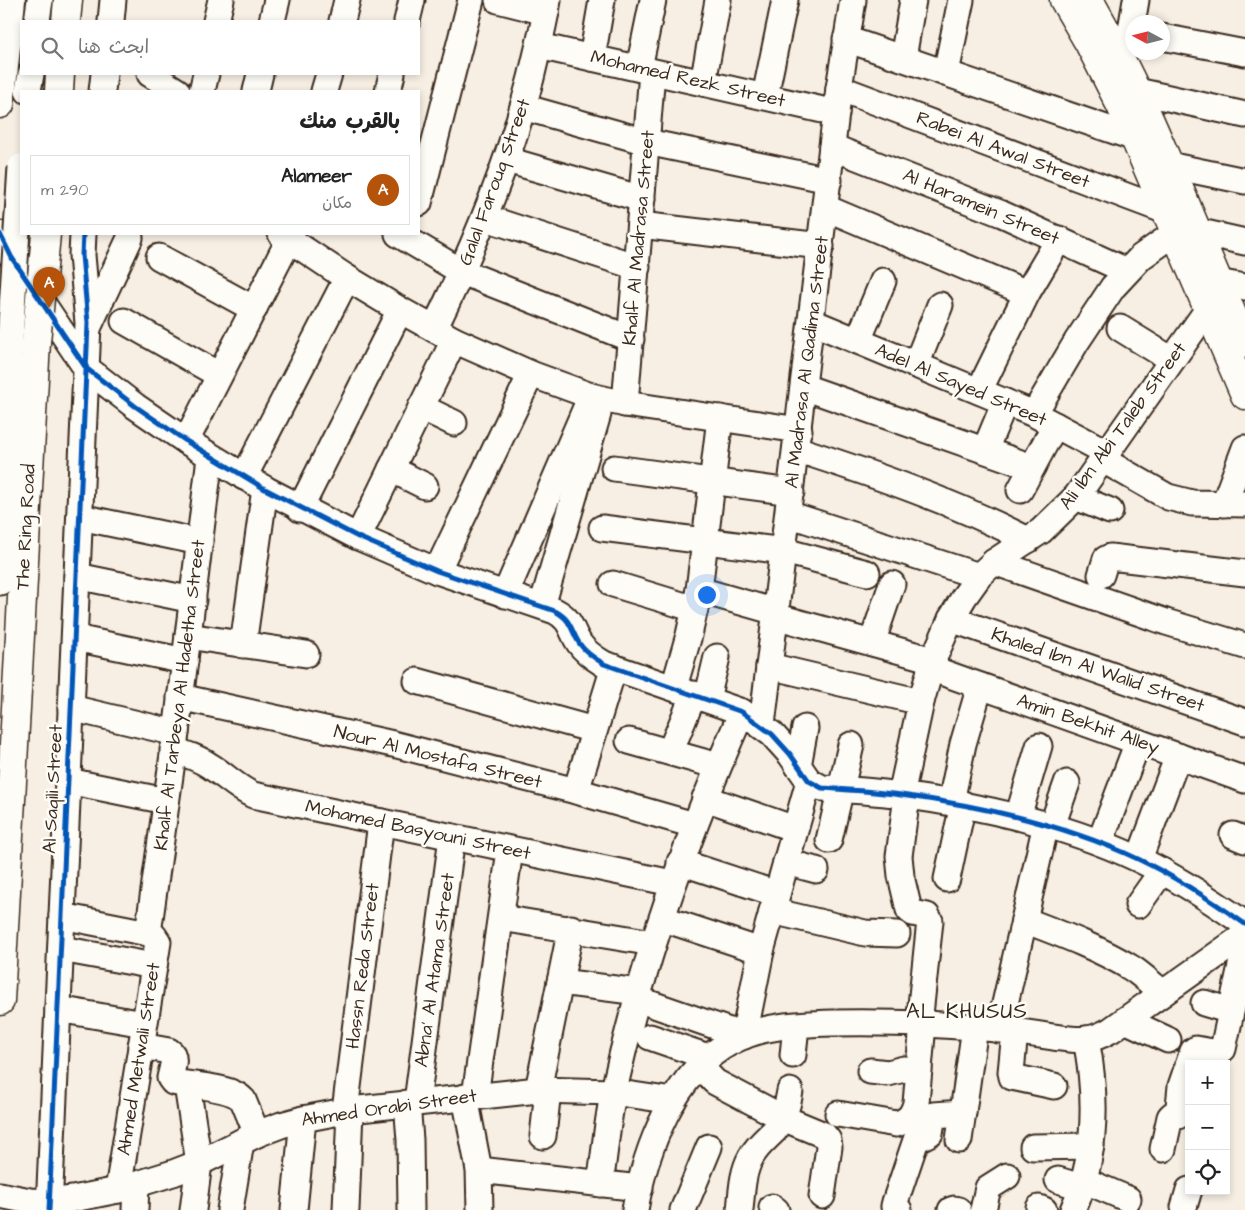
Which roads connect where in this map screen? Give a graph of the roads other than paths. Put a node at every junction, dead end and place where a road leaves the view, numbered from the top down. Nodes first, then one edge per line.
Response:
1 (10, 0) edge
2 (40, 0) edge
3 (68, 0) edge
4 (113, 0) edge
5 (221, 0) edge
6 (277, 0) edge
7 (347, 0) edge
8 (412, 0) edge
9 (471, 0) edge
10 (498, 0) edge
11 (602, 0) edge
12 (653, 0) edge
13 (718, 0) edge
14 (785, 0) edge
15 (853, 0) edge
16 (913, 0) edge
17 (961, 0) edge
18 (1064, 0) edge
19 (1089, 0) edge
20 (1136, 0) edge
21 (547, 6) edge
22 (1134, 15) edge
23 (37, 20) edge
24 (66, 20) edge
25 (111, 20) edge
26 (216, 20) edge
27 (272, 20) edge
28 (342, 20) edge
29 (407, 20) edge
30 (1103, 24) junction
31 (1125, 29) edge
32 (846, 38) junction
33 (1170, 39) edge
34 (539, 46) junction
35 (1245, 53) edge
36 (592, 58) junction
37 (903, 58) junction
38 (646, 70) junction
39 (946, 73) junction
40 (31, 75) edge
41 (60, 75) edge
42 (104, 75) edge
43 (152, 75) edge
44 (206, 75) edge
45 (260, 75) edge
46 (329, 75) edge
47 (392, 75) edge
48 (703, 83) junction
49 (840, 88) junction
50 (28, 90) edge
51 (58, 90) edge
52 (102, 90) edge
53 (175, 90) edge
54 (202, 90) edge
55 (256, 90) edge
56 (324, 90) edge
57 (388, 90) edge
58 (1137, 91) junction
59 (765, 96) junction
60 (0, 104) edge
61 (523, 107) junction
62 (836, 112) junction
63 (1245, 115) edge
64 (1135, 138) junction
65 (647, 142) junction
66 (832, 147) junction
67 (507, 160) junction
68 (1168, 165) junction
69 (829, 180) junction
70 (1245, 181) edge
71 (420, 199) edge
72 (642, 199) junction
73 (826, 208) junction
74 (486, 218) junction
75 (640, 225) junction
76 (1179, 225) junction
77 (0, 234) edge
78 (22, 235) edge
79 (46, 235) edge
80 (83, 235) edge
81 (287, 236) edge
82 (406, 236) edge
83 (130, 238) dead end
84 (1059, 239) junction
85 (1245, 242) edge
86 (821, 246) junction
87 (159, 257) dead end
88 (637, 266) junction
89 (1127, 271) junction
90 (462, 272) junction
91 (347, 278) junction
92 (883, 280) dead end
93 (1217, 282) junction
94 (1245, 287) edge
95 (1027, 294) junction
96 (940, 305) dead end
97 (254, 309) junction
98 (1208, 309) junction
99 (400, 310) junction
100 (124, 321) dead end
101 (812, 322) junction
102 (88, 328) junction
103 (1120, 328) dead end
104 (1242, 330) edge
105 (444, 334) junction
106 (631, 339) junction
107 (23, 341) junction
108 (858, 341) junction
109 (1172, 360) junction
110 (916, 365) junction
111 (86, 368) junction
112 (531, 374) junction
113 (219, 375) junction
114 (804, 387) junction
115 (979, 391) junction
116 (1245, 395) edge
117 (606, 400) junction
118 (1005, 402) junction
119 (422, 406) junction
120 (1034, 414) junction
121 (720, 418) junction
122 (454, 423) dead end
123 (1055, 425) junction
124 (797, 439) junction
125 (186, 441) junction
126 (1245, 448) edge
127 (984, 450) junction
128 (1106, 456) junction
129 (210, 457) junction
130 (1032, 467) junction
131 (614, 468) dead end
132 (391, 469) junction
133 (1137, 480) junction
134 (712, 482) junction
135 (255, 483) junction
136 (425, 486) dead end
137 (1020, 490) dead end
138 (1076, 497) junction
139 (790, 503) junction
140 (1234, 504) edge
141 (300, 508) junction
142 (80, 516) junction
143 (602, 528) dead end
144 (358, 537) junction
145 (1028, 540) junction
146 (200, 542) junction
147 (705, 542) junction
148 (784, 551) junction
149 (987, 569) junction
150 (437, 570) junction
151 (1245, 573) edge
152 (867, 574) dead end
153 (1101, 575) dead end
154 (77, 576) junction
155 (0, 582) edge
156 (614, 584) dead end
157 (892, 584) dead end
158 (505, 595) junction
159 (697, 599) junction
160 (193, 600) junction
161 (542, 606) junction
162 (776, 614) junction
163 (951, 619) junction
164 (188, 636) junction
165 (75, 638) junction
166 (872, 643) junction
167 (243, 645) junction
168 (1245, 646) edge
169 (306, 654) dead end
170 (717, 657) dead end
171 (185, 661) junction
172 (931, 664) junction
173 (769, 666) junction
174 (614, 667) junction
175 (417, 680) dead end
176 (980, 686) junction
177 (692, 693) junction
178 (180, 697) junction
179 (921, 702) junction
180 (71, 708) junction
181 (752, 718) junction
182 (1245, 722) edge
183 (805, 728) dead end
184 (594, 730) junction
185 (174, 741) junction
186 (629, 741) dead end
187 (1138, 742) junction
188 (852, 745) dead end
189 (1039, 746) dead end
190 (670, 752) junction
191 (1178, 756) junction
192 (718, 766) junction
193 (803, 774) junction
194 (1245, 780) edge
195 (68, 781) junction
196 (1067, 783) dead end
197 (841, 790) junction
198 (576, 791) junction
199 (904, 795) junction
200 (705, 798) junction
201 (166, 801) junction
202 (957, 803) junction
203 (1018, 817) junction
204 (381, 822) junction
205 (694, 825) junction
206 (1049, 825) junction
207 (795, 829) junction
208 (452, 837) junction
209 (1100, 842) junction
210 (510, 850) junction
211 (1139, 859) junction
212 (786, 862) junction
213 (1162, 871) junction
214 (676, 872) junction
215 (947, 879) dead end
216 (774, 902) junction
217 (1138, 904) dead end
218 (62, 916) junction
219 (501, 918) junction
220 (1024, 920) junction
221 (670, 921) dead end
222 (1245, 924) edge
223 (571, 928) junction
224 (148, 933) junction
225 (897, 934) dead end
226 (1245, 935) edge
227 (653, 942) junction
228 (1245, 946) edge
229 (61, 949) junction
230 (761, 951) junction
231 (154, 966) junction
232 (560, 982) junction
233 (1164, 993) junction
234 (638, 995) junction
235 (0, 1001) edge
236 (1204, 1003) dead end
237 (58, 1009) junction
238 (1231, 1011) junction
239 (1125, 1020) junction
240 (921, 1024) junction
241 (796, 1026) junction
242 (996, 1030) junction
243 (143, 1035) junction
244 (744, 1036) junction
245 (650, 1038) dead end
246 (1086, 1039) junction
247 (1168, 1040) dead end
248 (792, 1055) dead end
249 (704, 1061) junction
250 (919, 1070) junction
251 (870, 1071) dead end
252 (187, 1085) junction
253 (1054, 1086) dead end
254 (543, 1090) junction
255 (790, 1091) dead end
256 (613, 1092) junction
257 (470, 1097) junction
258 (673, 1101) junction
259 (412, 1103) junction
260 (348, 1110) junction
261 (963, 1113) junction
262 (838, 1114) dead end
263 (1183, 1117) edge
264 (783, 1118) junction
265 (303, 1119) junction
266 (543, 1136) dead end
267 (249, 1138) junction
268 (959, 1140) dead end
269 (1091, 1146) junction
270 (709, 1147) dead end
271 (1033, 1147) dead end
272 (1163, 1149) dead end
273 (199, 1162) junction
274 (478, 1170) junction
275 (1007, 1176) dead end
276 (1058, 1180) dead end
277 (600, 1184) junction
278 (127, 1187) junction
279 (1079, 1192) edge
280 (0, 1195) edge
281 (822, 1196) dead end
282 (637, 1199) edge
283 (1128, 1199) dead end
284 (49, 1206) edge
285 (692, 1207) edge
286 (135, 1210) edge
287 (193, 1210) edge
288 (230, 1210) edge
289 (294, 1210) edge
290 (346, 1210) edge
291 (412, 1210) edge
292 (480, 1210) edge
293 (740, 1210) edge
294 (899, 1210) edge
295 (950, 1210) edge
296 (958, 1210) edge
297 (983, 1210) edge

1 - 60 main road
2 - 23 street
3 - 24 main road
4 - 25 street
5 - 26 street
6 - 27 street
7 - 28 street
8 - 29 street
9 - 71 street
10 - 21 street
11 - 36 street
12 - 38 street, Khalf Al Madrasa Street
13 - 48 street
14 - 59 street
15 - 32 street, Al Madrasa Al Qadima Street
16 - 37 street
17 - 39 street
18 - 64 main road
19 - 30 main road
20 - 22 street
21 - 34 street, Galal Farouq Street
30 - 31 street
30 - 58 main road
32 - 37 street
32 - 49 street, Al Madrasa Al Qadima Street
33 - 35 street
34 - 36 street, Mohamed Rezk Street
34 - 61 street, Galal Farouq Street
36 - 38 street, Mohamed Rezk Street
37 - 39 street
38 - 48 street, Mohamed Rezk Street
38 - 65 street, Khalf Al Madrasa Street
39 - 64 street
40 - 50 street
41 - 51 main road
42 - 52 street
43 - 53 street
44 - 54 street
45 - 55 street
46 - 56 street
47 - 57 street
48 - 59 street, Mohamed Rezk Street
49 - 62 street, Al Madrasa Al Qadima Street
49 - 76 street, Rabei Al Awal Street
58 - 63 street
58 - 68 main road
59 - 62 street, Mohamed Rezk Street
61 - 65 street
61 - 67 street, Galal Farouq Street
62 - 66 street, Al Madrasa Al Qadima Street
64 - 76 main road
65 - 69 street
65 - 72 street, Khalf Al Madrasa Street
66 - 69 street, Al Madrasa Al Qadima Street
66 - 84 street, Al Haramein Street
67 - 72 street
67 - 74 street, Galal Farouq Street
68 - 70 street
68 - 76 main road
69 - 73 street, Al Madrasa Al Qadima Street
72 - 75 street, Khalf Al Madrasa Street
73 - 86 street, Al Madrasa Al Qadima Street
73 - 95 street
74 - 88 street
74 - 90 street, Galal Farouq Street
75 - 86 street
75 - 88 street, Khalf Al Madrasa Street
76 - 85 street, Rabei Al Awal Street
76 - 89 street
76 - 93 main road
76 - 98 main road
77 - 111 street
78 - 107 street, bridge
79 - 107 main road, The Ring Road, bridge
80 - 102 street
81 - 91 street
81 - 97 street
82 - 90 street
83 - 102 street
84 - 89 street, Al Haramein Street
84 - 95 street
86 - 101 street, Al Madrasa Al Qadima Street
87 - 97 street
88 - 106 street, Khalf Al Madrasa Street
89 - 120 street
90 - 105 street, Galal Farouq Street
90 - 106 street
91 - 99 street
91 - 135 street
92 - 108 street
93 - 94 street
93 - 104 main road
95 - 115 street
96 - 110 street
97 - 113 street
98 - 109 street, Ali Ibn Abi Taleb Street
98 - 116 main road
99 - 105 street
99 - 141 street
100 - 113 street
101 - 108 street, Adel Al Sayed Street
101 - 114 street, Al Madrasa Al Qadima Street
102 - 111 street, Al Saqili Street
103 - 109 street
105 - 112 street
105 - 119 street, Galal Farouq Street
106 - 117 street, Khalf Al Madrasa Street
107 - 155 street
107 - 235 main road, The Ring Road
108 - 110 street, Adel Al Sayed Street
109 - 128 street, Ali Ibn Abi Taleb Street
110 - 115 street, Adel Al Sayed Street
111 - 125 street
111 - 142 street, Al Saqili Street
112 - 117 street
112 - 150 street
113 - 125 street
114 - 124 street, Al Madrasa Al Qadima Street
114 - 127 street
115 - 118 street, Adel Al Sayed Street
117 - 121 street
117 - 158 street
117 - 161 street
118 - 120 street, Adel Al Sayed Street
118 - 127 street
119 - 122 street
119 - 132 street, Galal Farouq Street
120 - 123 street, Adel Al Sayed Street
121 - 124 street
121 - 134 street
123 - 128 street, Adel Al Sayed Street
123 - 130 street
124 - 139 street, Al Madrasa Al Qadima Street
124 - 145 street
125 - 129 street
126 - 140 street
127 - 130 street
128 - 133 street, Adel Al Sayed Street
128 - 138 street, Ali Ibn Abi Taleb Street
129 - 135 street
129 - 146 street, Khalf Al Tarbeya Al Hadetha Street
130 - 137 street
131 - 134 street
132 - 136 street
132 - 144 street, Galal Farouq Street
133 - 138 street
133 - 140 street, Adel Al Sayed Street
134 - 139 street
134 - 147 street
135 - 141 street
135 - 167 street
138 - 145 street, Ali Ibn Abi Taleb Street
139 - 148 street, Al Madrasa Al Qadima Street
139 - 149 street
141 - 144 street
142 - 146 street
142 - 154 street, Al Saqili Street
143 - 147 street
144 - 150 street
145 - 149 street, Ali Ibn Abi Taleb Street
146 - 160 street, Khalf Al Tarbeya Al Hadetha Street
147 - 148 street
147 - 159 street
148 - 152 street
148 - 162 street, Al Madrasa Al Qadima Street
149 - 163 street, Ali Ibn Abi Taleb Street
149 - 168 street
150 - 158 street
151 - 153 street
154 - 160 street
154 - 165 street, Al Saqili Street
156 - 159 street, Amin Bekhit Alley
157 - 166 street
158 - 161 street
159 - 162 street, Amin Bekhit Alley
159 - 177 street
160 - 164 street, Khalf Al Tarbeya Al Hadetha Street
161 - 174 street
162 - 166 street, Amin Bekhit Alley
162 - 173 street, Al Madrasa Al Qadima Street
163 - 172 street, Ali Ibn Abi Taleb Street
163 - 182 street, Khaled Ibn Al Walid Street
164 - 167 street
164 - 171 street, Khalf Al Tarbeya Al Hadetha Street
165 - 171 street
165 - 180 street, Al Saqili Street
166 - 172 street, Amin Bekhit Alley
167 - 169 street
170 - 177 street
171 - 178 street, Khalf Al Tarbeya Al Hadetha Street
172 - 176 street, Amin Bekhit Alley
172 - 179 street, Ali Ibn Abi Taleb Street
173 - 179 street
173 - 181 street, Al Madrasa Al Qadima Street
174 - 177 street
174 - 184 street
175 - 184 street
176 - 187 street, Amin Bekhit Alley
176 - 202 street
177 - 181 street
177 - 190 street
178 - 185 street, Khalf Al Tarbeya Al Hadetha Street
178 - 198 street, Nour Al Mostafa Street
179 - 199 street, Ali Ibn Abi Taleb Street
180 - 185 street, Mohamed Basyouni Street
180 - 195 street, Al Saqili Street
181 - 192 street, Al Madrasa Al Qadima Street
181 - 193 street
183 - 193 street
184 - 198 street
185 - 201 street, Khalf Al Tarbeya Al Hadetha Street
185 - 204 street, Mohamed Basyouni Street
186 - 190 street
187 - 191 street, Amin Bekhit Alley
187 - 209 street
188 - 197 street
189 - 203 street
190 - 192 street
191 - 194 street, Amin Bekhit Alley
191 - 211 street
192 - 200 street, Al Madrasa Al Qadima Street
193 - 197 street
193 - 207 street
195 - 201 street
195 - 218 street, Al Saqili Street
196 - 206 street
197 - 199 street
197 - 212 street
198 - 205 street, Nour Al Mostafa Street
199 - 202 street
199 - 240 street, Ali Ibn Abi Taleb Street
200 - 205 street, Al Madrasa Al Qadima Street
200 - 207 street
201 - 224 street, Khalf Al Tarbeya Al Hadetha Street
202 - 203 street
202 - 215 street
203 - 206 street
204 - 208 street, Mohamed Basyouni Street
204 - 260 street, Hassn Reda Street
205 - 214 street, Al Madrasa Al Qadima Street
206 - 209 street
206 - 220 street
207 - 212 street
208 - 210 street, Mohamed Basyouni Street
208 - 259 street, Abna' Al Atama Street
209 - 211 street
210 - 214 street, Mohamed Basyouni Street
210 - 219 street
211 - 213 street
212 - 216 street
213 - 217 street
213 - 222 street
214 - 216 street, Mohamed Basyouni Street
214 - 227 street, Al Madrasa Al Qadima Street
216 - 225 street, Mohamed Basyouni Street
216 - 230 street
218 - 224 street
218 - 229 street, Al Saqili Street
219 - 223 street
219 - 257 street
220 - 233 street
220 - 242 street
221 - 230 street
223 - 227 street
223 - 232 street
224 - 231 street, Ahmed Metwali Street
226 - 233 street
227 - 234 street, Al Madrasa Al Qadima Street
228 - 238 street
229 - 231 street
229 - 237 street, Al Saqili Street
230 - 244 street
231 - 243 street, Ahmed Metwali Street
232 - 234 street
232 - 254 street
233 - 239 street
234 - 244 street
234 - 256 street, Al Madrasa Al Qadima Street
236 - 238 street
237 - 243 street
237 - 284 street, Al Saqili Street
238 - 263 street
239 - 246 street
239 - 247 street
240 - 241 street
240 - 242 street
240 - 250 street
241 - 244 street
241 - 248 street
242 - 246 street
242 - 253 street
242 - 261 street
243 - 252 street
243 - 278 street, Ahmed Metwali Street
244 - 249 street
245 - 249 street
246 - 269 street
249 - 258 street
249 - 264 street
250 - 251 street
250 - 262 street
252 - 267 street
252 - 273 street
254 - 256 street, Ahmed Orabi Street
254 - 257 street, Ahmed Orabi Street
254 - 266 street
255 - 264 street
256 - 258 street, Ahmed Orabi Street
256 - 277 street, Al Madrasa Al Qadima Street
257 - 259 street, Ahmed Orabi Street
257 - 274 street
258 - 282 street
259 - 260 street, Ahmed Orabi Street
259 - 291 street, Abna' Al Atama Street
260 - 265 street, Ahmed Orabi Street
260 - 290 street, Hassn Reda Street
261 - 268 street
261 - 294 street
263 - 272 street
264 - 281 street
264 - 293 street
265 - 267 street, Ahmed Orabi Street
265 - 289 street
267 - 273 street, Ahmed Orabi Street
267 - 288 street
269 - 271 street
269 - 279 street
270 - 285 street
273 - 278 street, Ahmed Orabi Street
273 - 287 street
274 - 277 street
274 - 292 street
275 - 297 street
276 - 279 street
277 - 282 street
278 - 284 street, Ahmed Orabi Street
278 - 286 street, Ahmed Metwali Street
279 - 283 street
280 - 284 street, Ahmed Orabi Street
295 - 296 street

